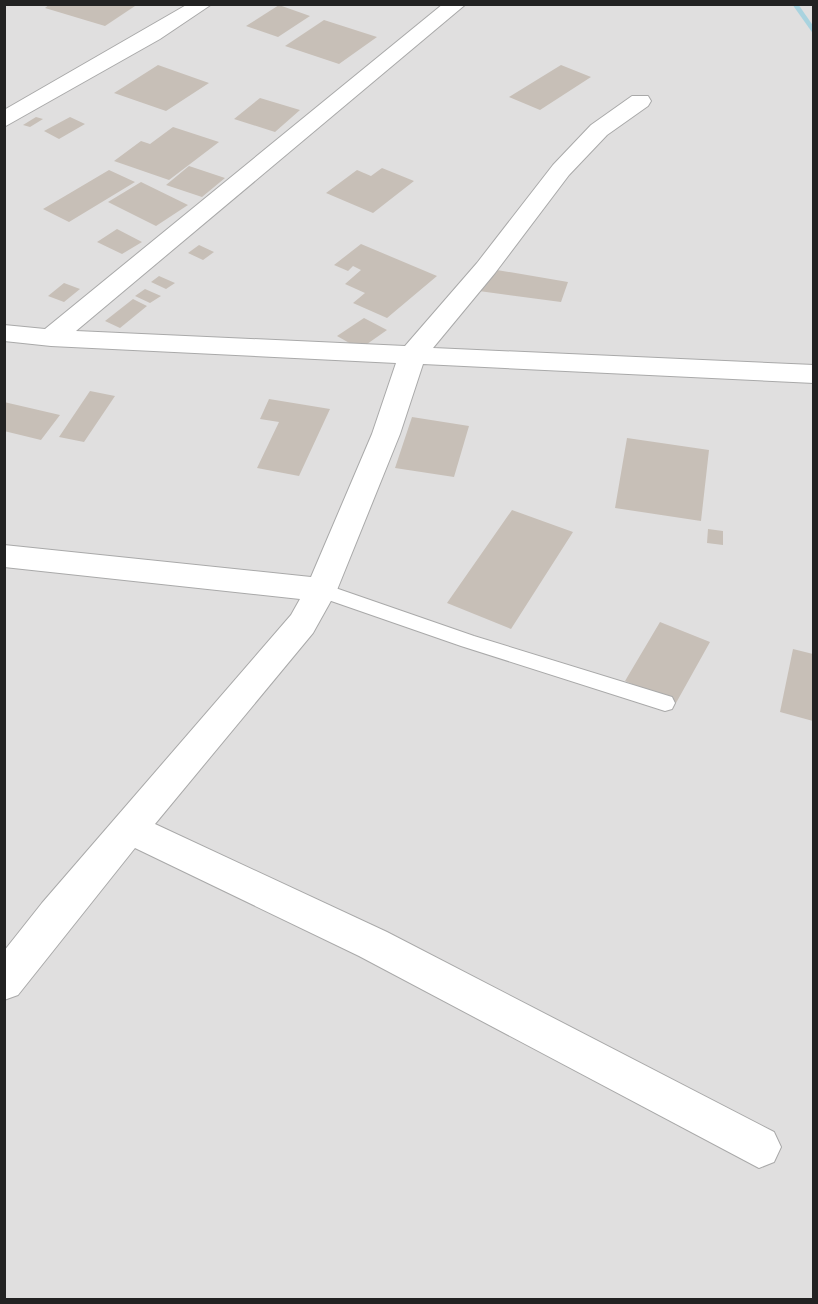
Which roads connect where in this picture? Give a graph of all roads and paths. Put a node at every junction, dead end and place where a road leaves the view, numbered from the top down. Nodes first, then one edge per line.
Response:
1 (202, 4) edge
2 (456, 4) edge
3 (640, 101) dead end
4 (4, 120) edge
5 (4, 333) edge
6 (51, 338) junction
7 (413, 354) junction
8 (813, 374) edge
9 (4, 556) edge
10 (321, 590) junction
11 (665, 703) dead end
12 (130, 829) junction
13 (4, 982) edge
14 (759, 1147) dead end

1 - 4 street
2 - 6 street
3 - 7 street
5 - 6 street
6 - 7 street
7 - 8 street
7 - 10 street
9 - 10 street
10 - 11 lane
10 - 12 street
12 - 13 street
12 - 14 street

